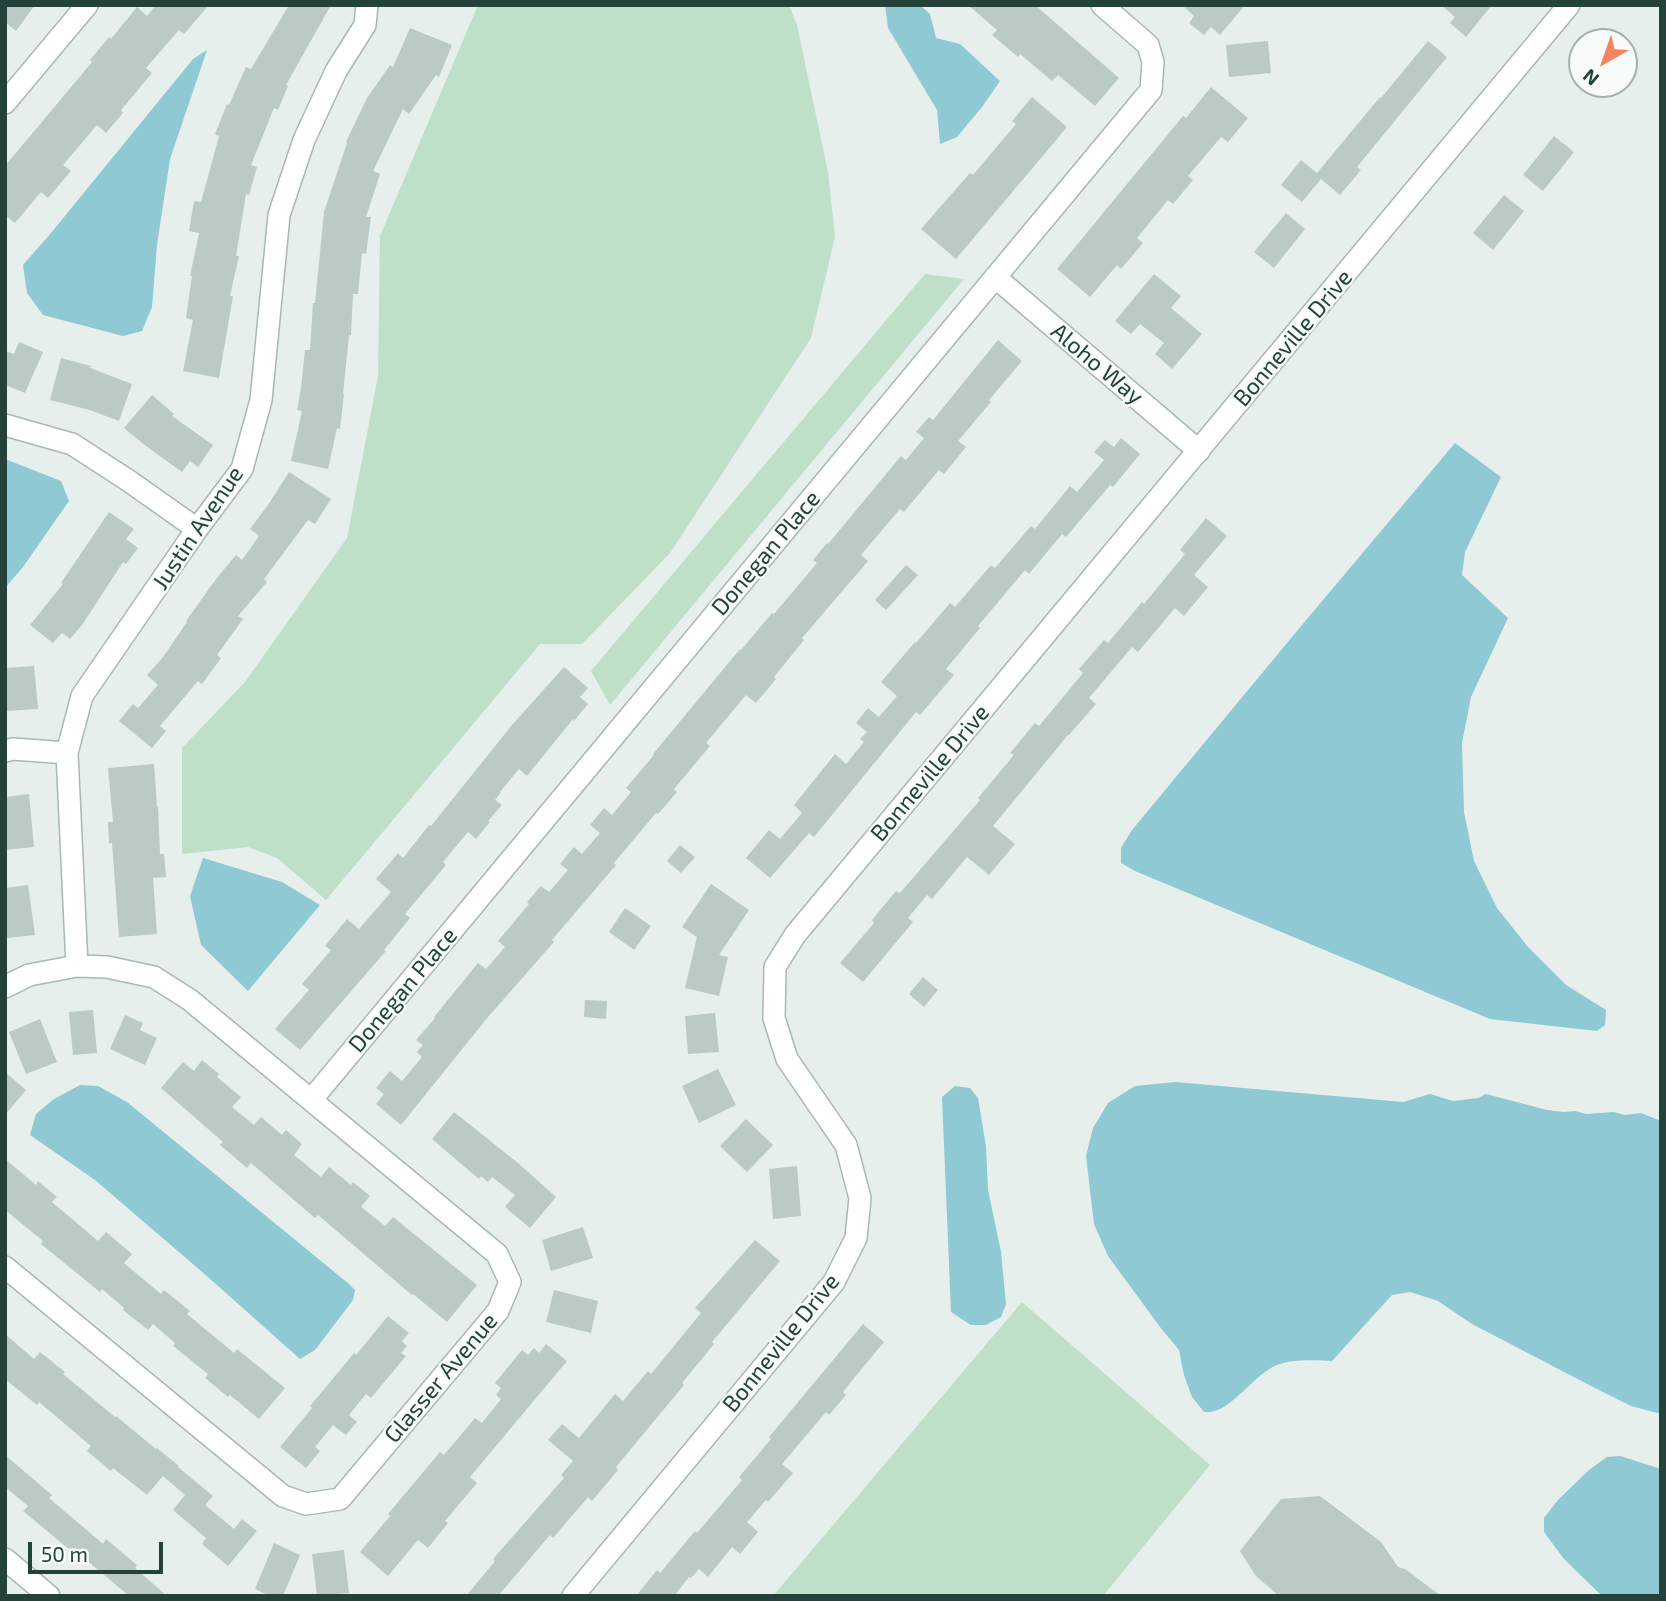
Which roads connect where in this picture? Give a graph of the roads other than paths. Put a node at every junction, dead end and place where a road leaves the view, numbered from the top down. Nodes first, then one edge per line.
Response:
1 (87, 5) edge
2 (367, 5) edge
3 (1102, 5) edge
4 (1569, 5) edge
5 (5, 103) edge
6 (995, 277) junction
7 (5, 425) edge
8 (1199, 451) junction
9 (197, 529) junction
10 (5, 751) edge
11 (67, 752) junction
12 (77, 966) junction
13 (5, 987) edge
14 (312, 1099) junction
15 (5, 1267) edge
16 (5, 1559) edge
17 (49, 1596) edge
18 (573, 1596) edge

1 - 5 street
2 - 9 street, Justin Avenue
3 - 6 street, Donegan Place
4 - 8 street, Bonneville Drive
6 - 8 street, Aloho Way
6 - 14 street, Donegan Place
7 - 9 street
8 - 18 street, Bonneville Drive
9 - 11 street, Justin Avenue
10 - 11 street
11 - 12 street, Justin Avenue
12 - 13 street, Glasser Avenue
12 - 14 street, Glasser Avenue
14 - 15 street, Glasser Avenue
16 - 17 street

